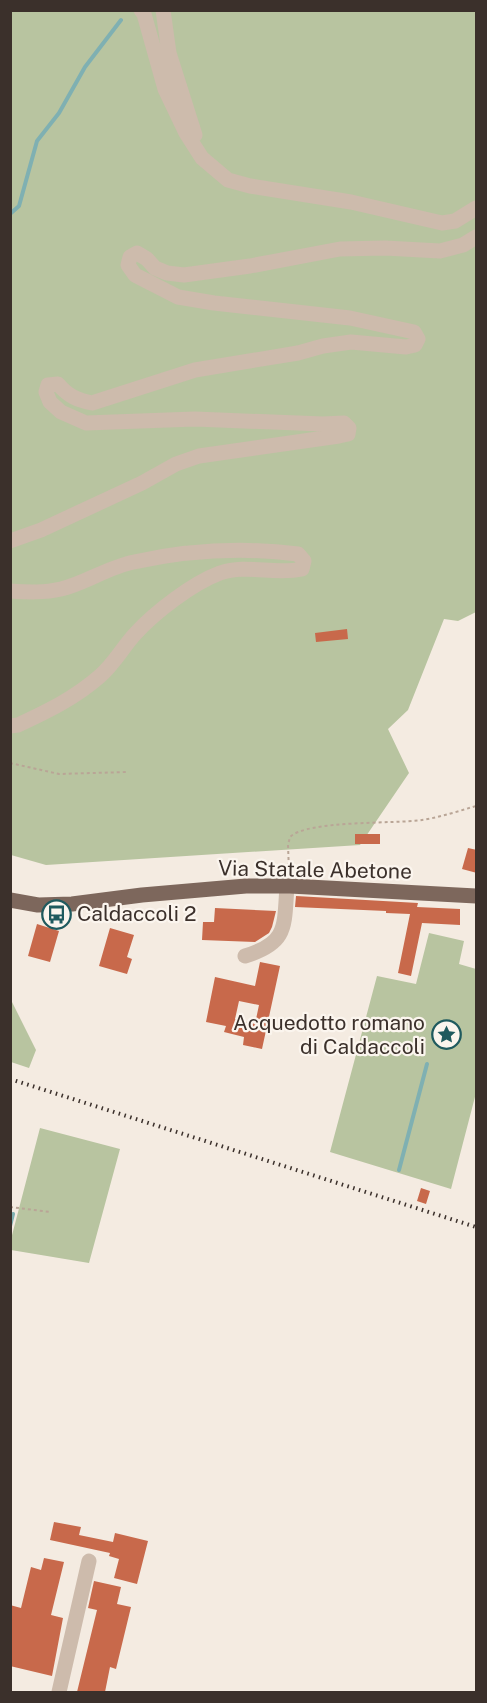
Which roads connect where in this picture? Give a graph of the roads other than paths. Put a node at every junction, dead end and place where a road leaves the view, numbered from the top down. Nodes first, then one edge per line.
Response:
1 (141, 10) edge
2 (163, 10) edge
3 (202, 158) junction
4 (477, 208) edge
5 (477, 237) edge
6 (10, 541) edge
7 (10, 591) edge
8 (10, 726) edge
9 (288, 886) junction
10 (477, 896) edge
11 (10, 900) edge
12 (245, 956) dead end
13 (89, 1561) dead end
14 (59, 1692) edge

1 - 3 lane
2 - 3 lane
3 - 4 lane
5 - 6 lane
7 - 8 lane
9 - 10 main road, Via Statale Abetone
9 - 11 main road, Via Statale Abetone
9 - 12 lane
13 - 14 lane

